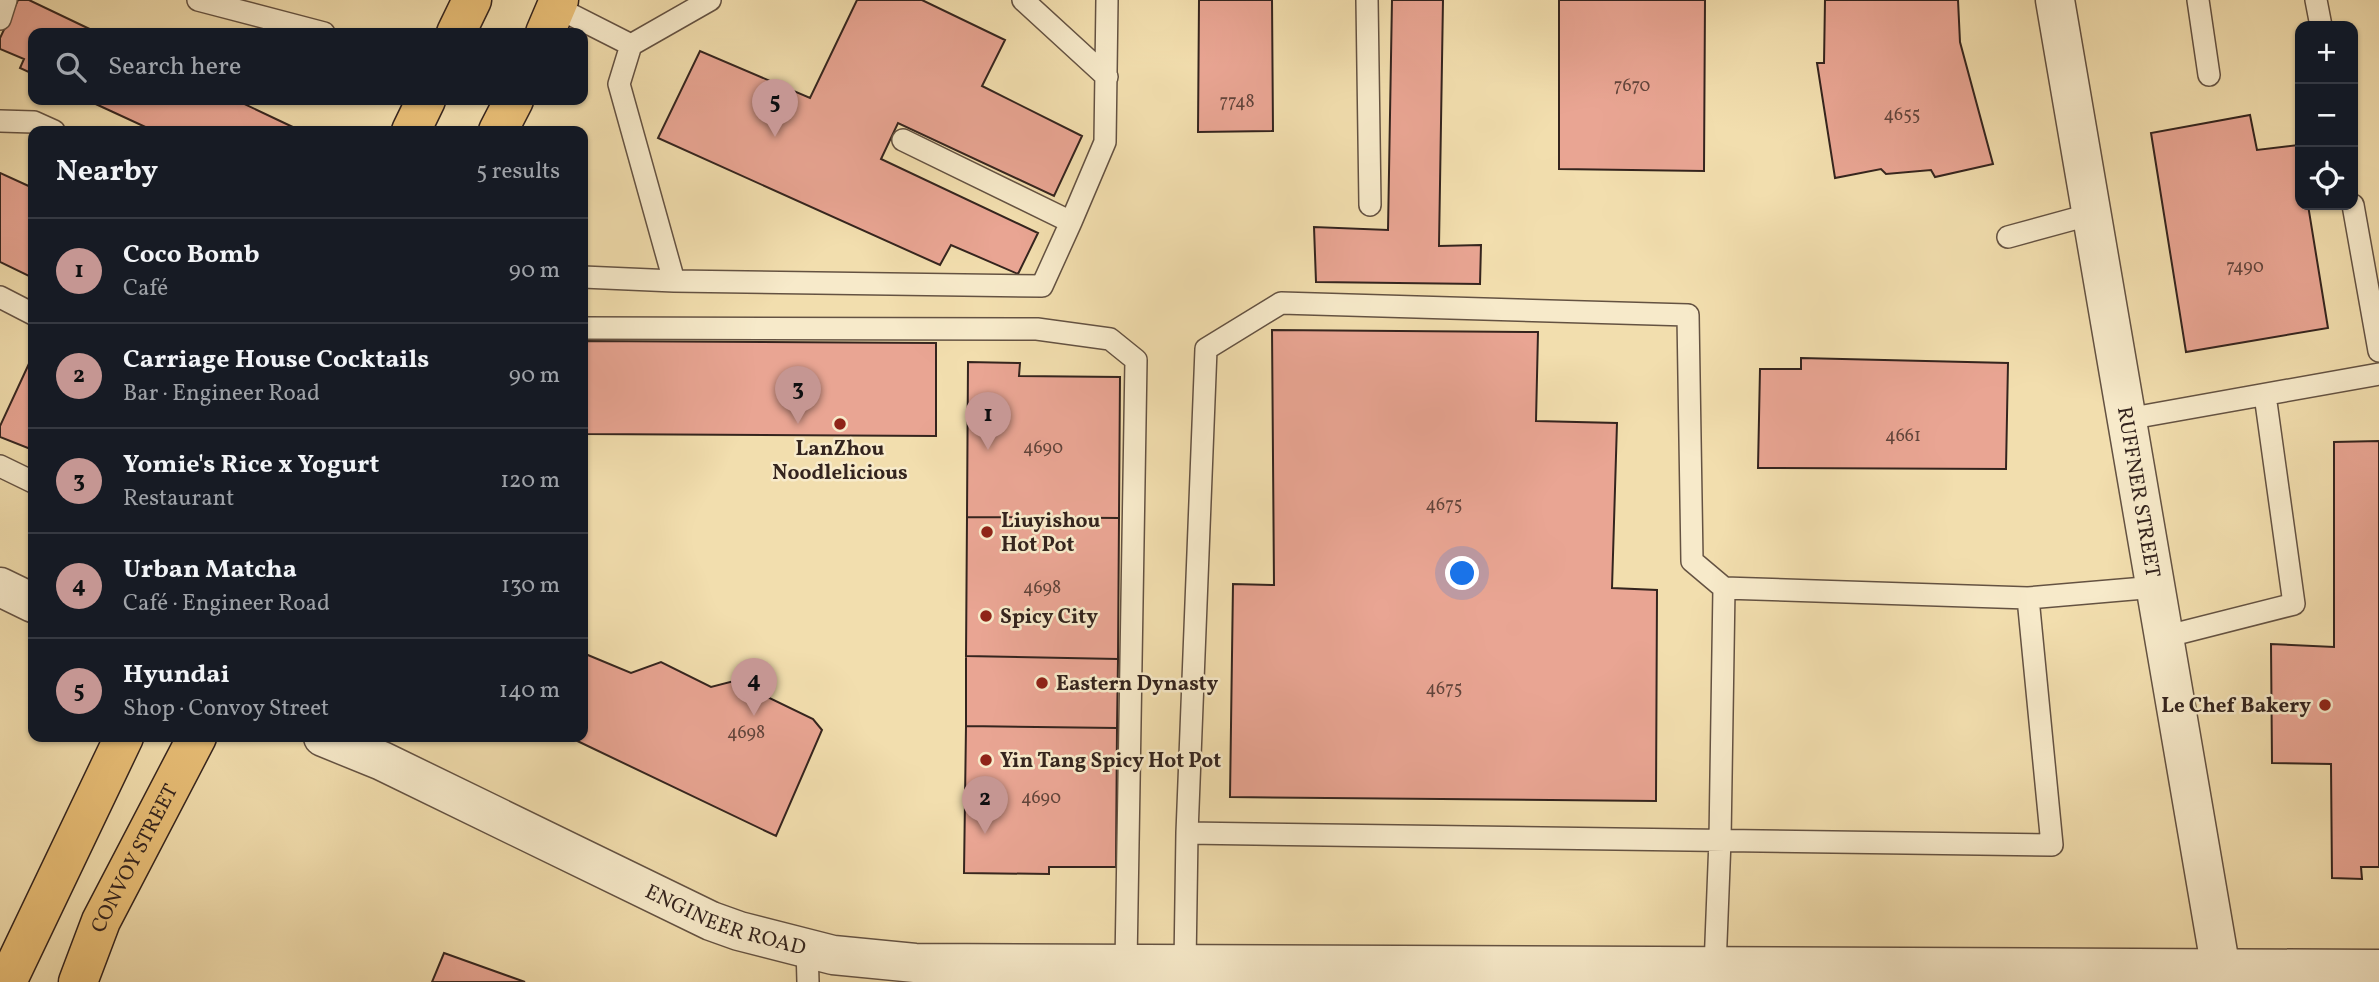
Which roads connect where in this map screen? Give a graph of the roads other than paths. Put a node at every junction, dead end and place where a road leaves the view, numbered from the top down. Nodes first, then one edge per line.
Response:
1 (6, 0) edge
2 (198, 0) edge
3 (472, 0) edge
4 (710, 0) edge
5 (1023, 0) edge
6 (1107, 0) edge
7 (1367, 0) edge
8 (2055, 0) edge
9 (2198, 0) edge
10 (2316, 0) edge
11 (553, 13) edge
12 (0, 19) edge
13 (2320, 21) edge
14 (305, 28) edge
15 (459, 28) edge
16 (631, 45) junction
17 (2209, 75) dead end
18 (1107, 77) junction
19 (424, 105) edge
20 (511, 105) edge
21 (0, 121) edge
22 (43, 126) edge
23 (413, 126) edge
24 (500, 126) edge
25 (903, 140) dead end
26 (1370, 205) dead end
27 (2354, 210) edge
28 (2092, 214) junction
29 (1071, 222) junction
30 (2008, 237) dead end
31 (588, 277) edge
32 (674, 281) junction
33 (0, 297) edge
34 (28, 311) edge
35 (588, 328) edge
36 (2379, 351) edge
37 (2379, 374) edge
38 (2265, 395) junction
39 (2127, 419) junction
40 (0, 466) edge
41 (28, 480) edge
42 (0, 587) edge
43 (2155, 587) junction
44 (1724, 588) junction
45 (2028, 598) junction
46 (28, 601) edge
47 (2164, 638) junction
48 (122, 742) edge
49 (194, 742) edge
50 (335, 742) edge
51 (1187, 833) junction
52 (1720, 840) junction
53 (808, 964) edge
54 (1126, 964) junction
55 (1185, 964) junction
56 (2379, 969) edge
57 (1694, 972) edge
58 (979, 973) edge
59 (1038, 973) edge
60 (1250, 973) edge
61 (1502, 974) edge
62 (2222, 975) edge
63 (6, 982) edge
64 (78, 982) edge

1 - 12 lane
2 - 14 lane
3 - 15 main road
4 - 16 lane
5 - 18 lane
6 - 18 lane
7 - 26 lane
8 - 28 street, RUFFNER STREET
9 - 17 lane
10 - 13 lane
11 - 16 lane
16 - 32 lane
18 - 29 lane
19 - 23 main road
20 - 24 main road
21 - 22 lane
25 - 29 lane
27 - 36 lane
28 - 30 lane
28 - 39 street, RUFFNER STREET
29 - 32 lane
31 - 32 lane
33 - 34 lane
35 - 54 lane
37 - 38 lane
38 - 39 lane
38 - 47 lane
39 - 43 street, RUFFNER STREET
40 - 41 lane
42 - 46 street
43 - 45 lane
43 - 47 street, RUFFNER STREET
44 - 45 lane
44 - 51 lane
44 - 52 lane
45 - 52 lane
47 - 62 street, RUFFNER STREET
48 - 63 main road
49 - 64 main road, CONVOY STREET
50 - 53 street, ENGINEER ROAD
51 - 52 lane
51 - 55 lane
52 - 57 lane
53 - 58 street, ENGINEER ROAD
54 - 55 street, ENGINEER ROAD
54 - 59 street, ENGINEER ROAD
55 - 60 street, ENGINEER ROAD
56 - 62 street, ENGINEER ROAD
57 - 61 street, ENGINEER ROAD
57 - 62 street, ENGINEER ROAD
58 - 59 street, ENGINEER ROAD
60 - 61 street, ENGINEER ROAD

